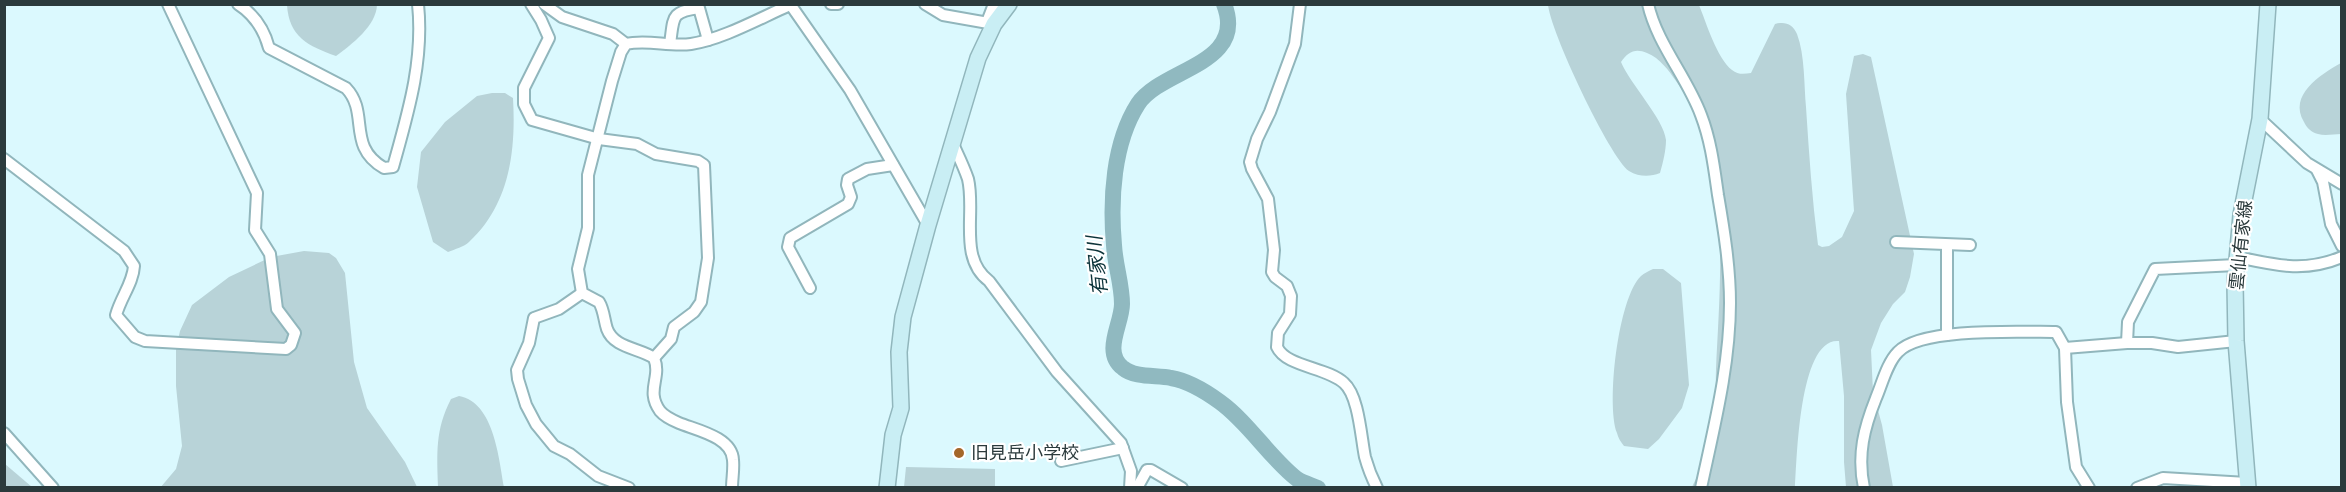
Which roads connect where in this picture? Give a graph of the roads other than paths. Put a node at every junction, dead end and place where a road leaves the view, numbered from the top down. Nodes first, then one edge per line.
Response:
1 (168, 4) edge
2 (238, 4) edge
3 (418, 4) edge
4 (531, 4) edge
5 (544, 4) edge
6 (831, 4) edge
7 (838, 4) edge
8 (925, 4) edge
9 (994, 4) edge
10 (1010, 4) edge
11 (1300, 4) edge
12 (1648, 4) edge
13 (2268, 4) edge
14 (790, 5) edge
15 (991, 23) junction
16 (708, 40) junction
17 (626, 44) junction
18 (670, 44) junction
19 (2260, 119) junction
20 (599, 139) junction
21 (953, 144) junction
22 (4, 159) edge
23 (893, 165) junction
24 (2317, 170) junction
25 (2342, 184) edge
26 (928, 225) junction
27 (1896, 243) dead end
28 (1947, 245) junction
29 (1970, 245) dead end
30 (2342, 246) edge
31 (2342, 257) edge
32 (2236, 261) junction
33 (810, 288) dead end
34 (582, 293) junction
35 (1947, 335) junction
36 (2236, 341) junction
37 (2127, 344) junction
38 (2065, 348) junction
39 (654, 358) junction
40 (4, 433) edge
41 (1123, 448) junction
42 (1061, 461) dead end
43 (2248, 485) edge
44 (53, 488) edge
45 (629, 488) edge
46 (732, 488) edge
47 (887, 488) edge
48 (1130, 488) edge
49 (1137, 488) edge
50 (1182, 488) edge
51 (1377, 488) edge
52 (1701, 488) edge
53 (1864, 488) edge
54 (2089, 488) edge
55 (2137, 488) edge

1 - 22 street
2 - 3 street
4 - 20 street
5 - 17 street
6 - 7 street
8 - 15 street
9 - 15 street
10 - 15 street
11 - 51 street
12 - 52 street
13 - 19 street, 雲仙有家線
14 - 16 street
14 - 23 street
15 - 21 street
16 - 18 street
16 - 18 street
17 - 18 street
17 - 20 street
19 - 24 street
19 - 32 street, 雲仙有家線
20 - 34 street
20 - 39 street
21 - 26 street
21 - 41 street
23 - 26 street
23 - 33 street
24 - 25 street
24 - 30 street
26 - 47 street
27 - 28 street
28 - 29 street
28 - 35 street
31 - 32 street
32 - 36 street, 雲仙有家線
32 - 37 street
34 - 39 street
34 - 45 street
35 - 38 street
35 - 53 street
36 - 37 street
36 - 43 street, 雲仙有家線
37 - 38 street
38 - 54 street
39 - 46 street
40 - 44 street
41 - 42 street
41 - 48 street
43 - 55 street
49 - 50 street

